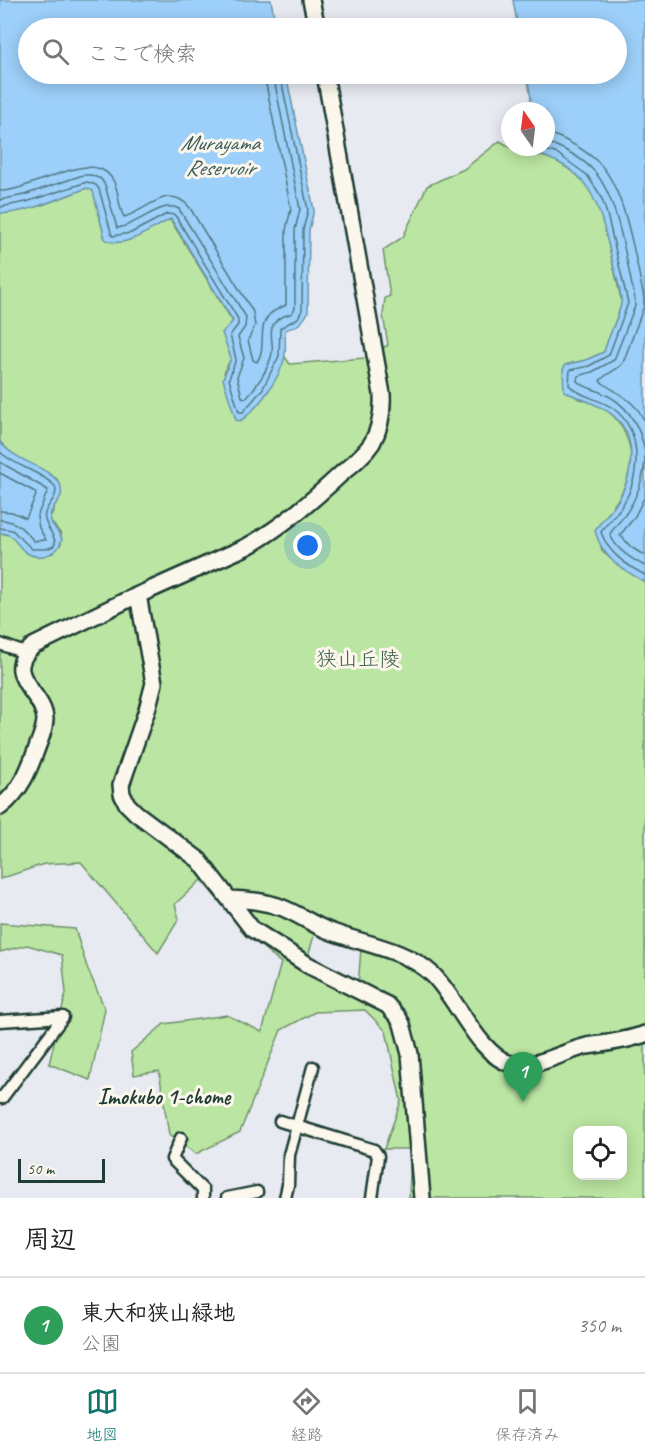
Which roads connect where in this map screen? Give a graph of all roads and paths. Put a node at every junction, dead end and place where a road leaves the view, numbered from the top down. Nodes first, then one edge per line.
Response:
1 (311, 0) edge
2 (314, 18) edge
3 (327, 84) edge
4 (138, 595) junction
5 (0, 644) edge
6 (25, 653) junction
7 (0, 807) edge
8 (229, 899) junction
9 (0, 1021) edge
10 (645, 1034) edge
11 (313, 1067) dead end
12 (0, 1097) edge
13 (280, 1121) dead end
14 (297, 1126) junction
15 (181, 1137) dead end
16 (257, 1192) dead end
17 (203, 1198) edge
18 (228, 1198) edge
19 (285, 1198) edge
20 (372, 1198) edge
21 (422, 1198) edge

1 - 2 street
3 - 4 street
4 - 6 street
4 - 8 street
5 - 6 street
6 - 7 street
8 - 10 street
8 - 21 street
9 - 12 street
11 - 14 street
13 - 14 street
14 - 19 street
14 - 20 street
15 - 17 street
16 - 18 street

